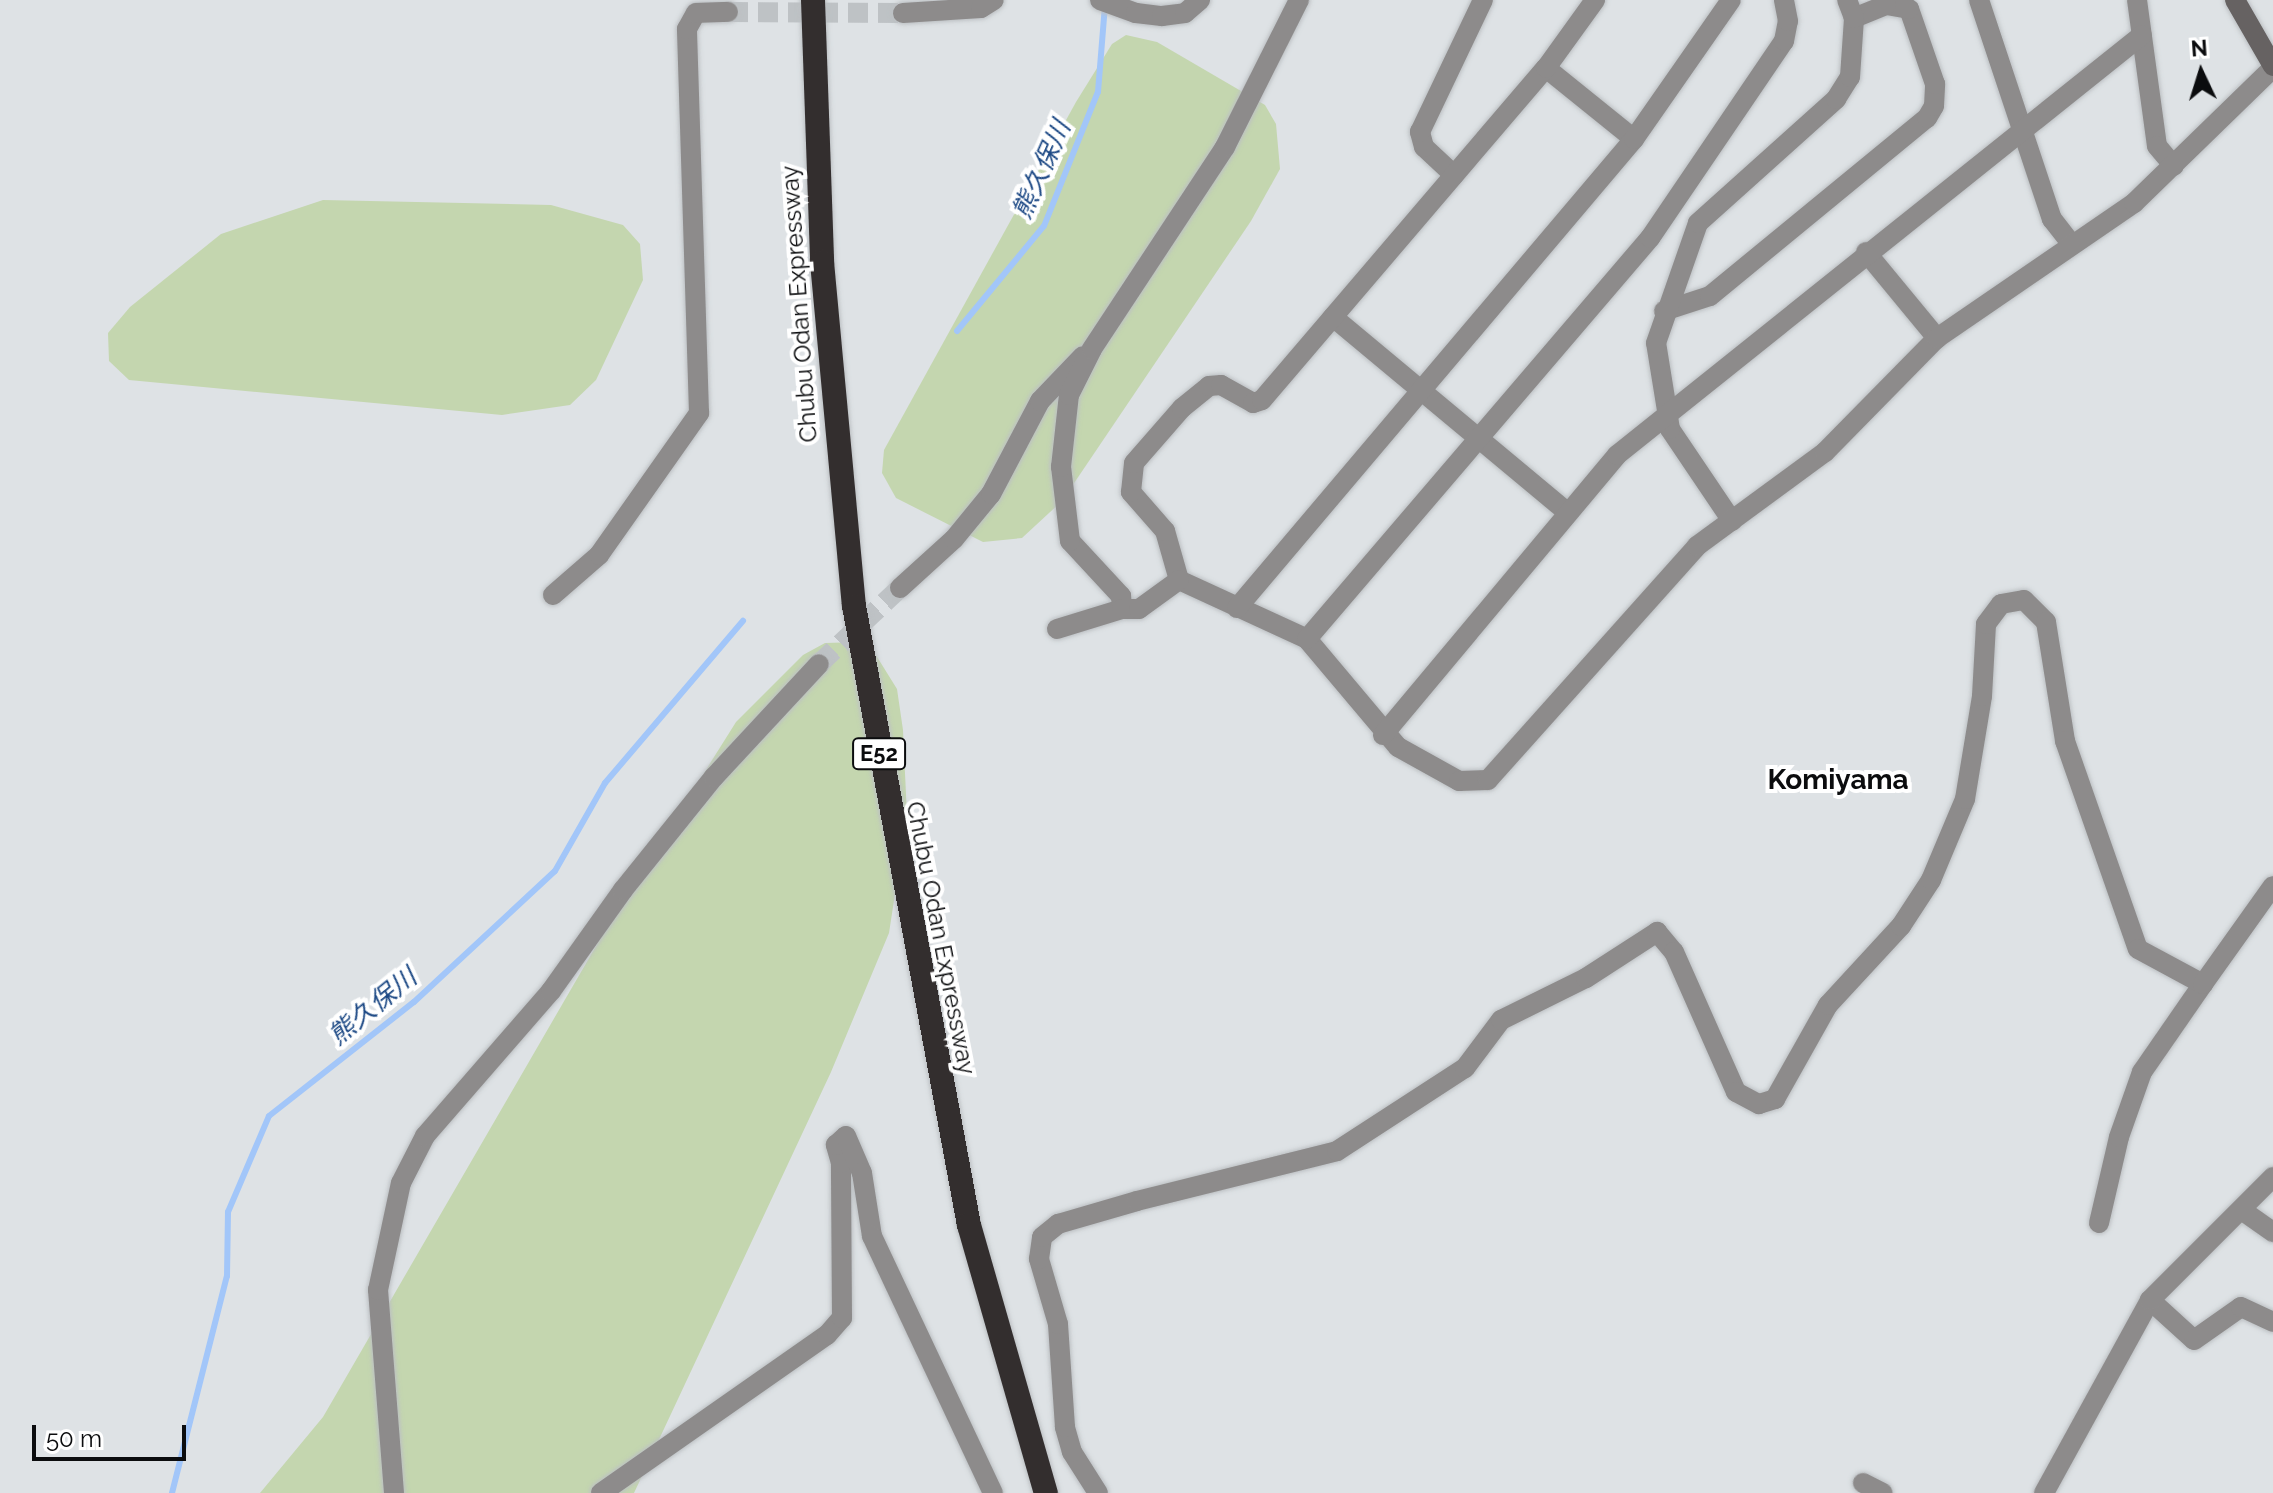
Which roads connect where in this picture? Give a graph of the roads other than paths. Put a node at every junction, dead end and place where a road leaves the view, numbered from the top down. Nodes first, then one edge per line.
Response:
1 (813, 0) edge
2 (994, 0) edge
3 (1100, 0) edge
4 (1200, 0) edge
5 (1299, 0) edge
6 (1483, 0) edge
7 (1595, 0) edge
8 (1731, 0) edge
9 (1784, 0) edge
10 (1979, 0) edge
11 (2137, 0) edge
12 (2235, 0) edge
13 (1851, 9) edge
14 (728, 12) tunnel mouth
15 (903, 13) tunnel mouth
16 (2142, 35) junction
17 (2273, 67) edge
18 (1546, 68) junction
19 (2022, 127) junction
20 (1634, 139) junction
21 (2174, 166) junction
22 (1454, 175) junction
23 (2070, 242) junction
24 (1866, 252) junction
25 (1664, 311) junction
26 (1333, 317) junction
27 (1937, 338) junction
28 (1092, 349) junction
29 (1423, 388) junction
30 (1666, 414) junction
31 (1478, 436) junction
32 (1566, 511) junction
33 (1732, 521) junction
34 (1179, 580) junction
35 (900, 588) tunnel mouth
36 (553, 595) dead end
37 (1237, 608) junction
38 (1122, 609) junction
39 (1057, 629) dead end
40 (1307, 639) junction
41 (819, 664) tunnel mouth
42 (1383, 735) junction
43 (2273, 886) edge
44 (2203, 984) junction
45 (2273, 1177) edge
46 (2243, 1211) junction
47 (2099, 1223) dead end
48 (2273, 1232) edge
49 (2150, 1300) junction
50 (2273, 1322) edge
51 (1863, 1483) dead end
52 (394, 1493) edge
53 (601, 1493) edge
54 (993, 1493) edge
55 (1046, 1493) edge
56 (1098, 1493) edge
57 (1883, 1493) edge
58 (2044, 1493) edge

1 - 55 highway, Chubu Odan Expressway / E52
2 - 15 street
3 - 4 street
5 - 28 street
6 - 22 street
7 - 18 street
8 - 20 street
9 - 31 street
10 - 19 street
11 - 16 street
12 - 17 main road
13 - 25 street
13 - 25 street
14 - 36 street
16 - 19 street
16 - 21 street
17 - 21 street
18 - 20 street
18 - 22 street
19 - 23 street
19 - 24 street
20 - 29 street
21 - 23 street
22 - 26 street
23 - 27 street
24 - 27 street
24 - 30 street
25 - 30 street
26 - 29 street
26 - 34 street
27 - 33 street
28 - 35 street
28 - 38 street
29 - 31 street
29 - 37 street
30 - 32 street
30 - 33 street
31 - 32 street
31 - 40 street
32 - 42 street
33 - 42 street
34 - 37 street
34 - 38 street
37 - 40 street
38 - 39 street
40 - 42 street
41 - 52 street
43 - 44 street
44 - 47 street
44 - 56 street
45 - 46 street
46 - 48 street
46 - 49 street
49 - 50 street
49 - 58 street
51 - 57 street
53 - 54 street

